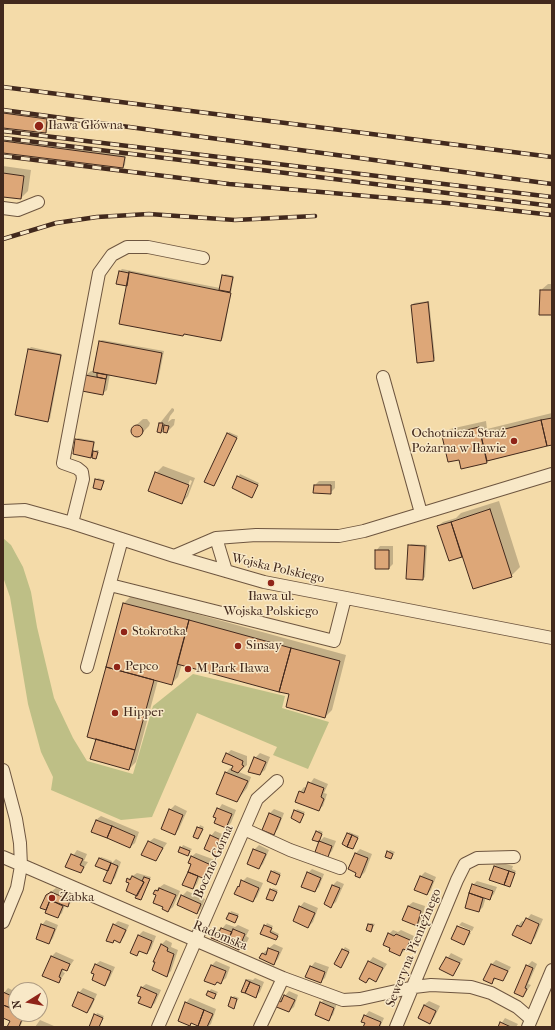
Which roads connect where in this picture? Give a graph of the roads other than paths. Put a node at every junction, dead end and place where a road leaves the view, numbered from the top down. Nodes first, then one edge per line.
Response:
1 (38, 202) dead end
2 (3, 208) edge
3 (203, 258) dead end
4 (383, 378) dead end
5 (552, 474) edge
6 (3, 511) edge
7 (421, 513) junction
8 (72, 523) junction
9 (216, 538) junction
10 (122, 539) junction
11 (174, 556) junction
12 (226, 571) junction
13 (110, 585) junction
14 (345, 598) junction
15 (552, 638) edge
16 (87, 667) dead end
17 (3, 770) edge
18 (277, 781) dead end
19 (244, 829) junction
20 (514, 857) dead end
21 (3, 858) edge
22 (21, 866) junction
23 (340, 868) dead end
24 (3, 922) edge
25 (196, 940) junction
26 (552, 970) edge
27 (283, 978) junction
28 (414, 987) junction
29 (530, 1023) edge
30 (158, 1027) edge
31 (260, 1027) edge
32 (396, 1027) edge

1 - 2 street
3 - 8 street
4 - 7 street
5 - 7 street
6 - 8 street, Wojska Polskiego
7 - 9 street
8 - 10 street, Wojska Polskiego
9 - 11 street
9 - 12 street
10 - 11 street, Wojska Polskiego
10 - 13 street
11 - 12 street, Wojska Polskiego
12 - 14 street, Wojska Polskiego
13 - 14 street
13 - 16 street
14 - 15 street, Wojska Polskiego
17 - 22 street
18 - 19 street, Boczno-Górna
19 - 23 street
19 - 25 street, Boczno-Górna
20 - 28 street, Seweryna Pieniężnego
21 - 22 street, Radomska
22 - 24 street
22 - 25 street, Radomska
25 - 27 street, Radomska
25 - 30 street, Boczno-Górna
26 - 29 street
27 - 28 street, Radomska
27 - 31 street
28 - 29 street, Radomska
28 - 32 street, Seweryna Pieniężnego

